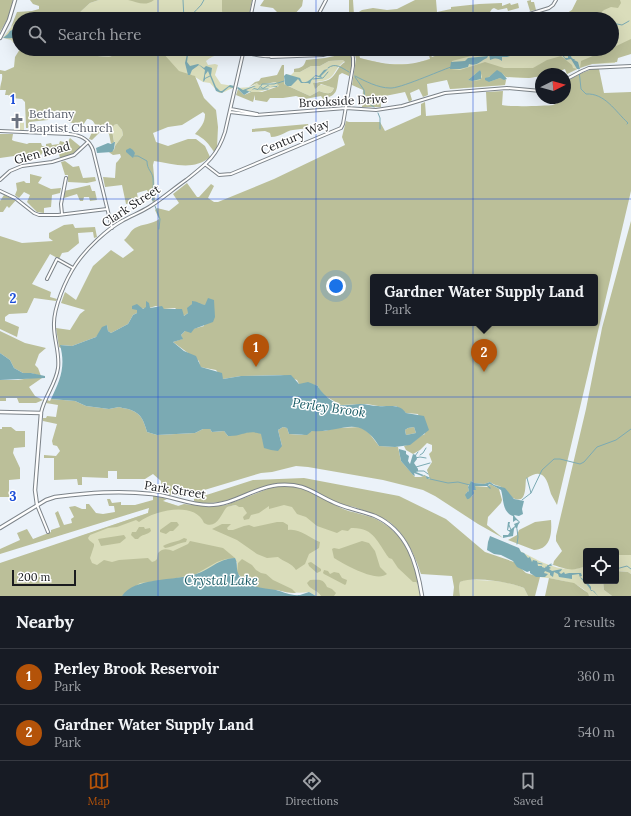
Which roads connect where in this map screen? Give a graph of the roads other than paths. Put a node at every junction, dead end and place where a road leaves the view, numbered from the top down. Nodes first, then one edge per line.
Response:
1 (15, 0) edge
2 (254, 0) edge
3 (326, 0) edge
4 (556, 0) edge
5 (251, 12) edge
6 (320, 12) edge
7 (536, 12) edge
8 (1, 37) edge
9 (242, 56) edge
10 (266, 56) edge
11 (293, 56) edge
12 (352, 56) edge
13 (271, 57) joint
14 (631, 66) edge
15 (571, 77) edge
16 (535, 90) edge
17 (346, 108) junction
18 (231, 109) junction
19 (230, 112) junction
20 (262, 115) junction
21 (0, 132) edge
22 (88, 142) junction
23 (206, 164) junction
24 (66, 178) dead end
25 (0, 180) edge
26 (0, 191) edge
27 (108, 209) junction
28 (62, 214) junction
29 (112, 228) junction
30 (74, 268) junction
31 (46, 278) dead end
32 (0, 412) edge
33 (41, 413) junction
34 (37, 505) junction
35 (0, 528) edge
36 (48, 532) dead end
37 (422, 596) edge

1 - 8 street
2 - 5 street
3 - 6 street
4 - 7 street
9 - 18 street, Clark Street
10 - 13 street
11 - 13 street
12 - 17 street, Century Way
14 - 15 street
16 - 17 street, Brookside Drive
17 - 20 street, Brookside Drive
17 - 23 street, Century Way
18 - 19 street, Clark Street
18 - 20 street, Brookside Drive
19 - 20 street, Brookside Drive
19 - 23 street, Clark Street
21 - 22 street
22 - 25 street, Glen Road
22 - 27 street
23 - 29 street, Clark Street
24 - 28 street
26 - 28 street
27 - 28 street
27 - 29 street
29 - 30 street, Clark Street
30 - 31 street
30 - 33 street, Clark Street
32 - 33 street
33 - 34 street, Clark Street
34 - 35 street, Park Street
34 - 36 street
34 - 37 street, Park Street

